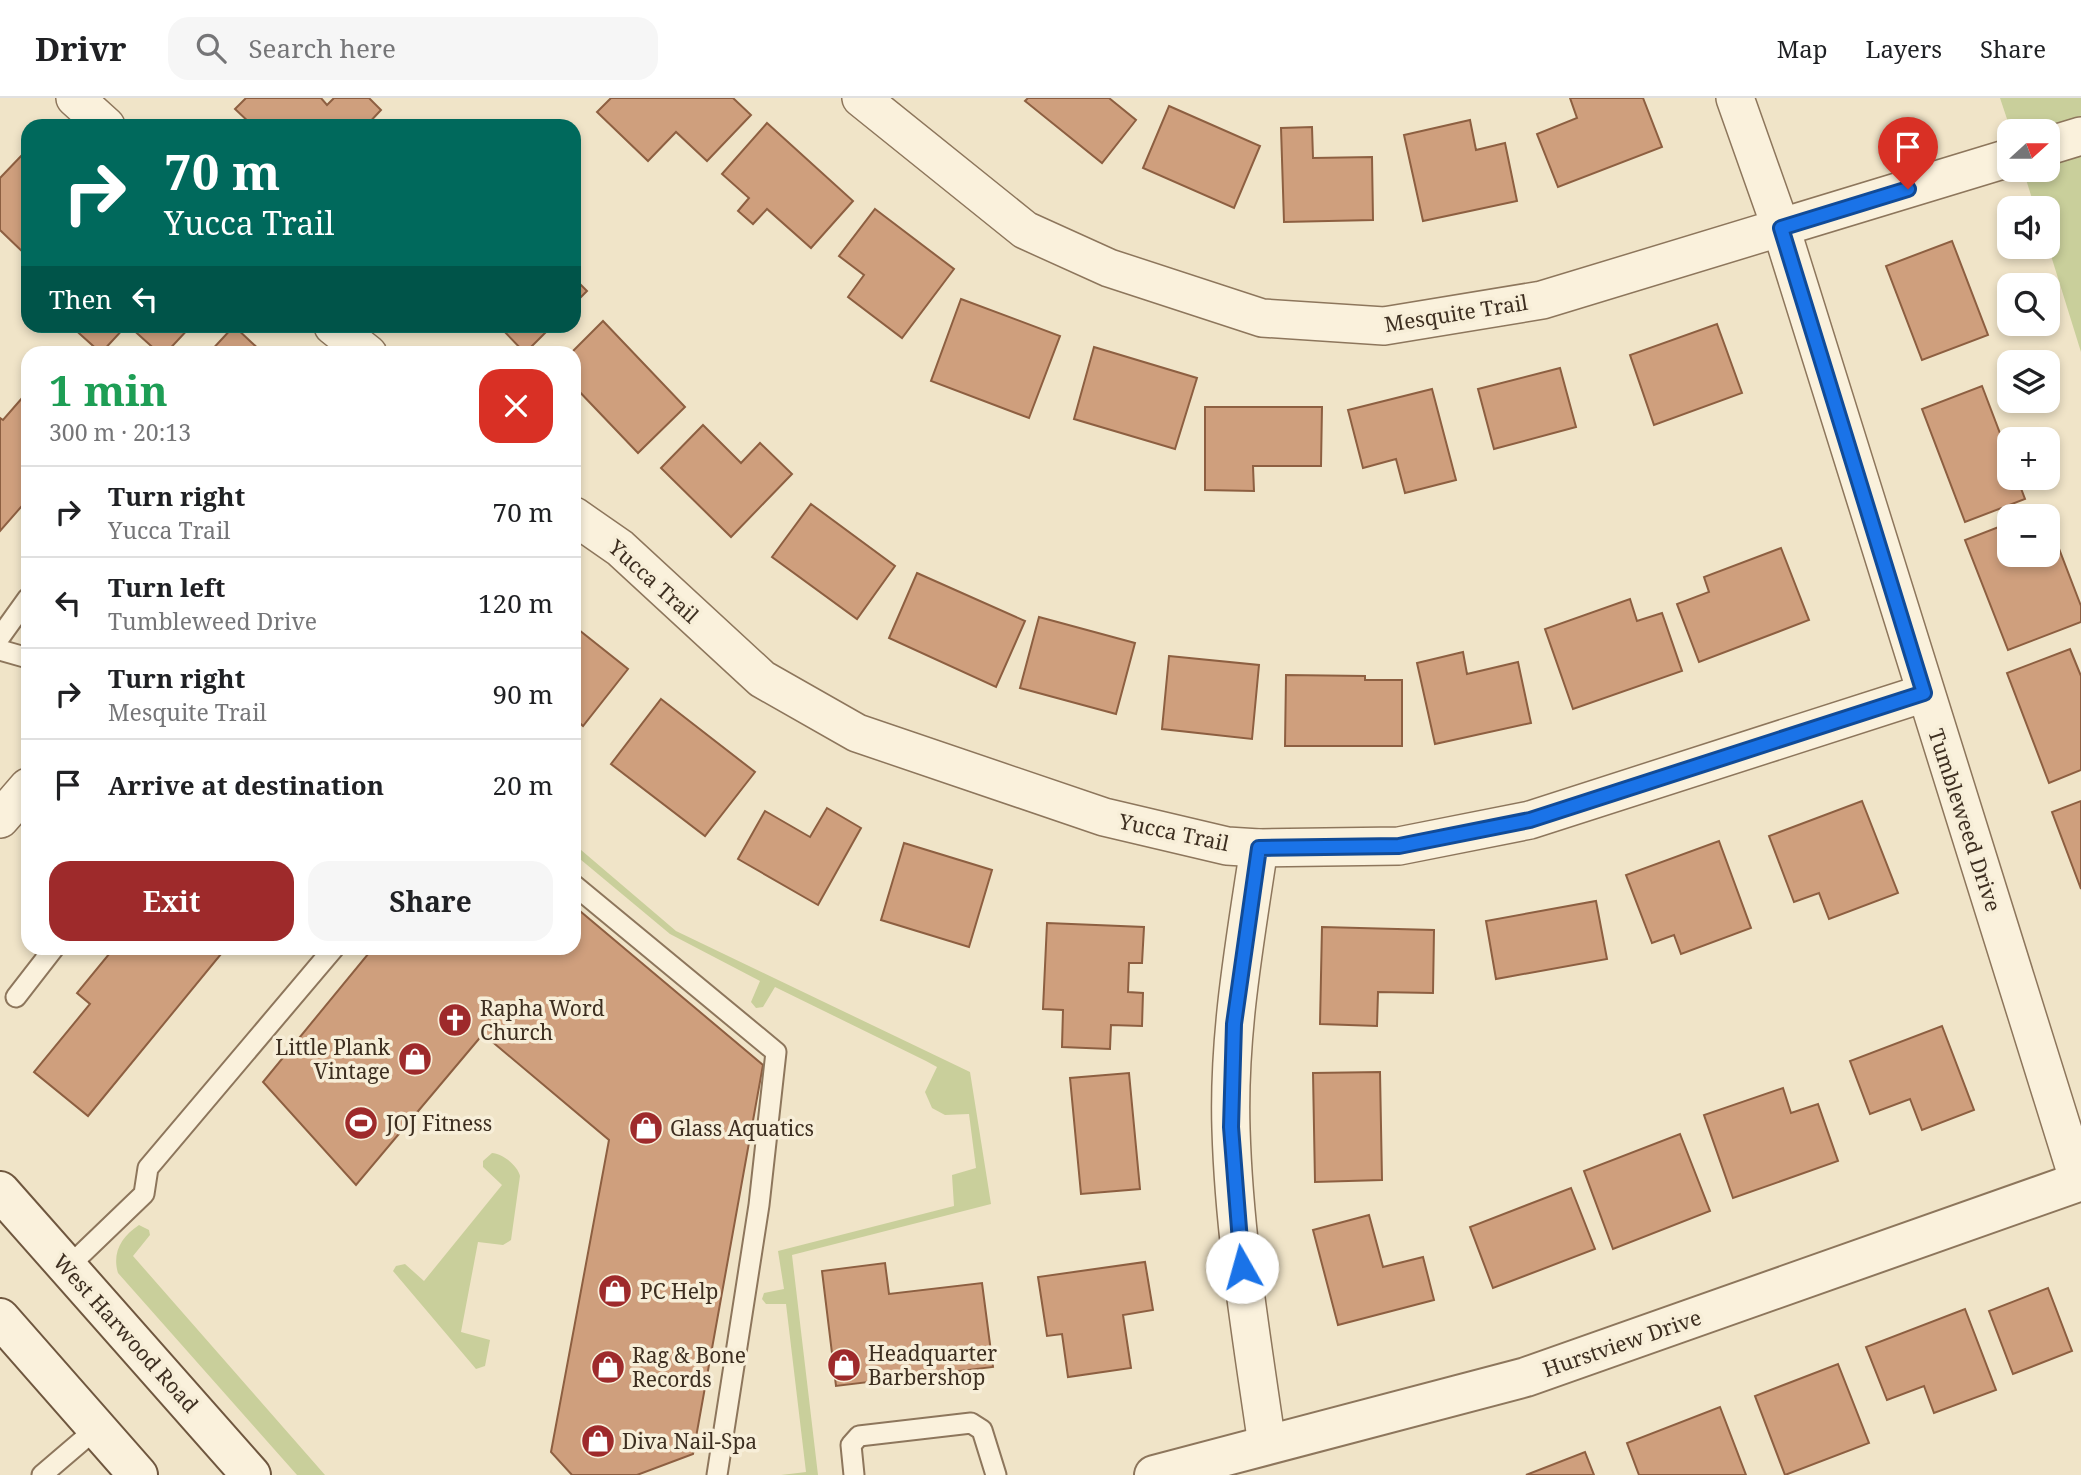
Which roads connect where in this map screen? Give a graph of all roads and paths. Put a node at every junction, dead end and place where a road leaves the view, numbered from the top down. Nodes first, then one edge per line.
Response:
1 (75, 98) edge
2 (861, 98) edge
3 (1735, 98) edge
4 (99, 119) edge
5 (2081, 136) edge
6 (2060, 142) edge
7 (1997, 162) edge
8 (1781, 228) junction
9 (342, 333) edge
10 (358, 346) edge
11 (581, 521) edge
12 (21, 608) edge
13 (0, 637) edge
14 (0, 650) edge
15 (21, 656) edge
16 (1924, 693) junction
17 (21, 795) edge
18 (0, 819) edge
19 (1259, 848) junction
20 (581, 891) edge
21 (49, 955) edge
22 (328, 955) edge
23 (16, 997) dead end
24 (2080, 1181) edge
25 (0, 1191) edge
26 (68, 1268) junction
27 (0, 1318) edge
28 (97, 1428) junction
29 (1267, 1446) junction
30 (42, 1475) edge
31 (138, 1475) edge
32 (251, 1475) edge
33 (717, 1475) edge
34 (854, 1475) edge
35 (996, 1475) edge
36 (1154, 1475) edge

1 - 4 street
2 - 8 street, Mesquite Trail
3 - 8 street, Tumbleweed Drive
5 - 6 street
7 - 8 street, Mesquite Trail
8 - 16 street, Tumbleweed Drive
9 - 10 street
11 - 19 street, Yucca Trail
12 - 13 lane
14 - 15 lane
16 - 19 street, Yucca Trail
16 - 24 street, Tumbleweed Drive
17 - 18 street
19 - 29 street
20 - 33 lane
21 - 23 lane
22 - 26 lane
24 - 29 street, Hurstview Drive
25 - 26 street, West Harwood Road
26 - 32 street, West Harwood Road
27 - 28 street
28 - 30 lane
28 - 31 street
29 - 36 street, Hurstview Drive
34 - 35 lane

